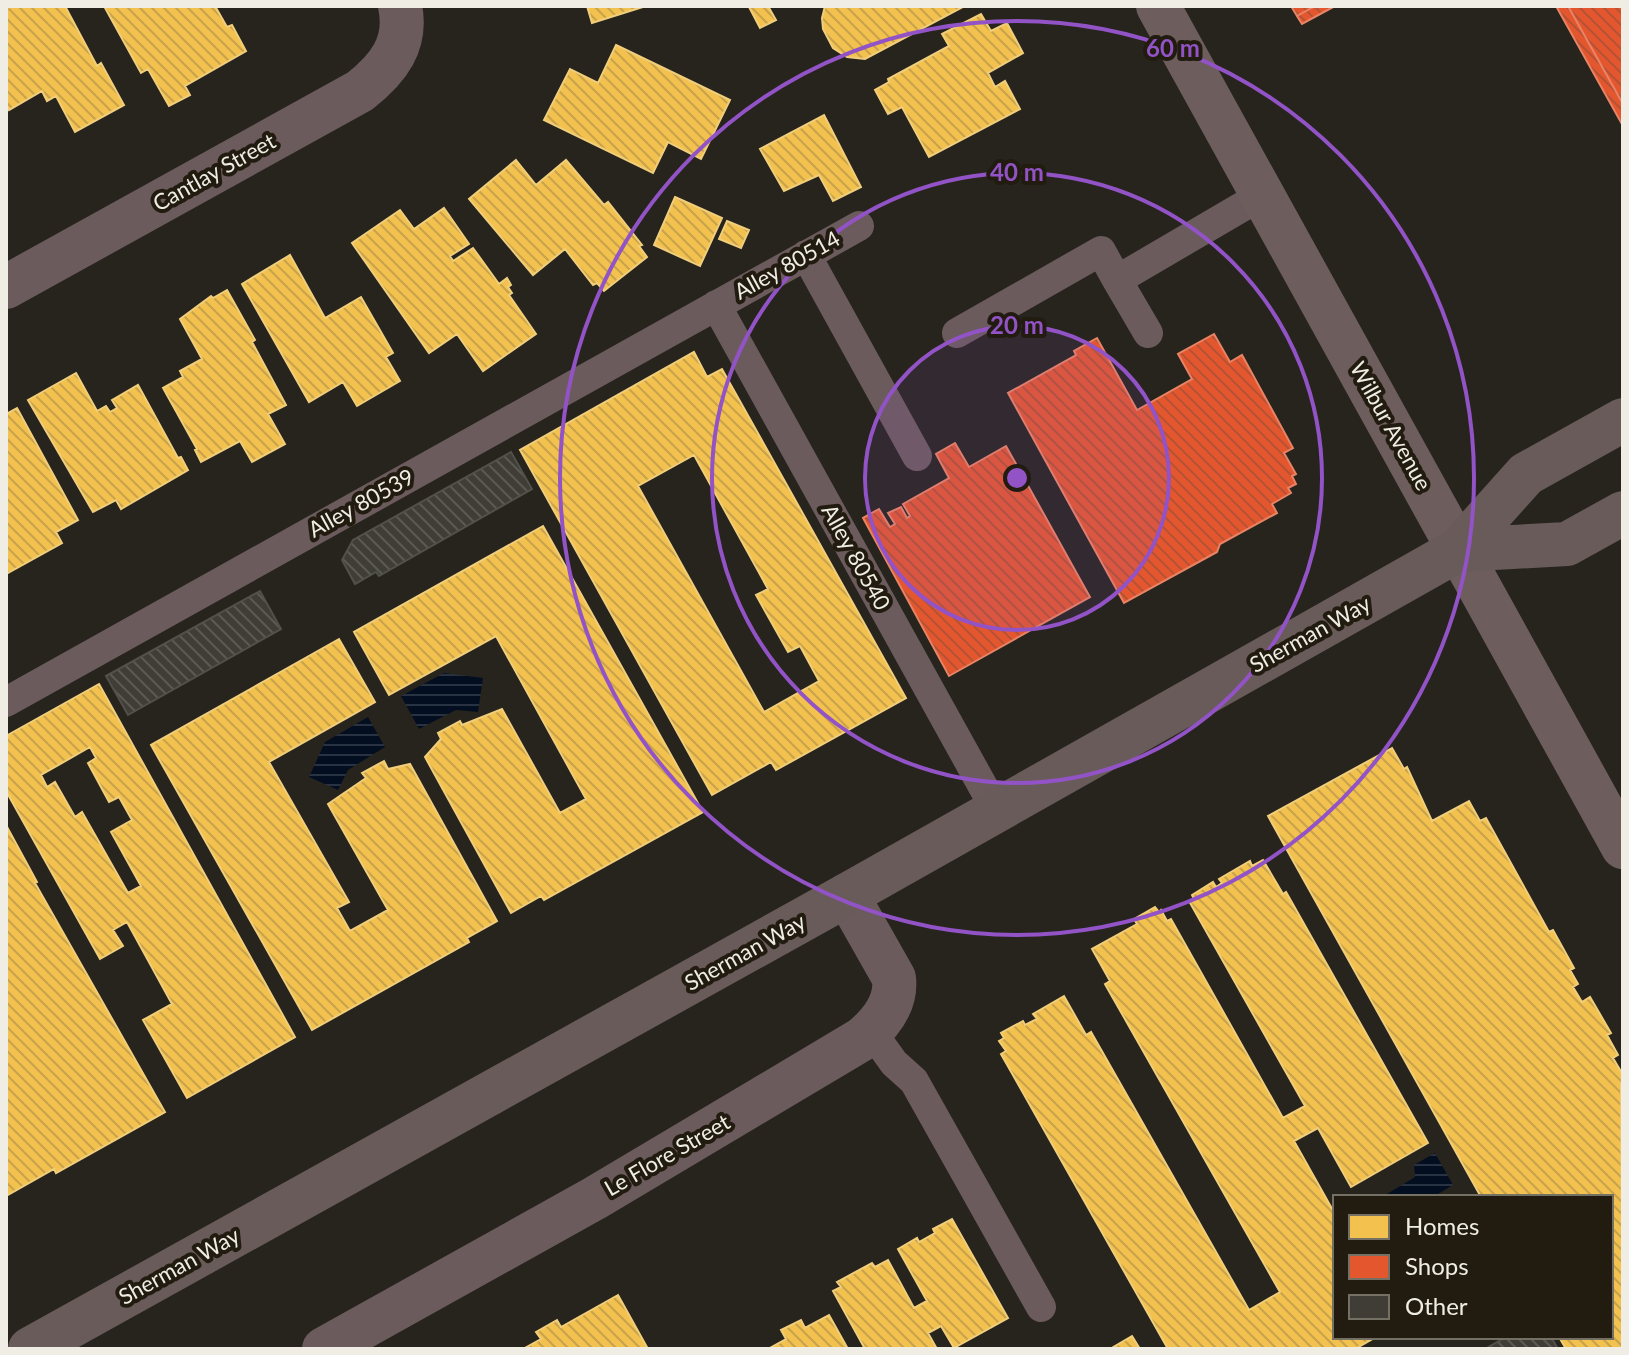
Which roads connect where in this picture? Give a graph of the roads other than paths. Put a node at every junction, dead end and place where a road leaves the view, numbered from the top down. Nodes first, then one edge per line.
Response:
1 (1158, 6) edge
2 (401, 21) edge
3 (1264, 194) junction
4 (859, 226) dead end
5 (806, 255) junction
6 (1117, 280) junction
7 (6, 287) edge
8 (716, 305) junction
9 (957, 333) dead end
10 (1148, 333) dead end
11 (1623, 420) edge
12 (917, 456) dead end
13 (1623, 513) edge
14 (1458, 550) junction
15 (6, 702) edge
16 (996, 810) junction
17 (1623, 847) edge
18 (847, 895) junction
19 (871, 1031) junction
20 (1041, 1307) dead end
21 (351, 1342) edge
22 (30, 1349) edge

1 - 3 main road, Wilbur Avenue
2 - 7 street, Cantlay Street
3 - 6 lane
3 - 14 main road, Wilbur Avenue
4 - 5 lane, Alley 80514
5 - 8 lane, Alley 80514
5 - 12 lane
6 - 9 lane
6 - 10 lane
8 - 15 lane, Alley 80539
8 - 16 lane, Alley 80540
11 - 14 main road, Sherman Way
13 - 14 main road, Sherman Way
14 - 16 main road, Sherman Way
14 - 17 main road, Wilbur Avenue
16 - 18 main road, Sherman Way
18 - 19 street, Le Flore Street
18 - 22 main road, Sherman Way
19 - 20 lane
19 - 21 street, Le Flore Street

